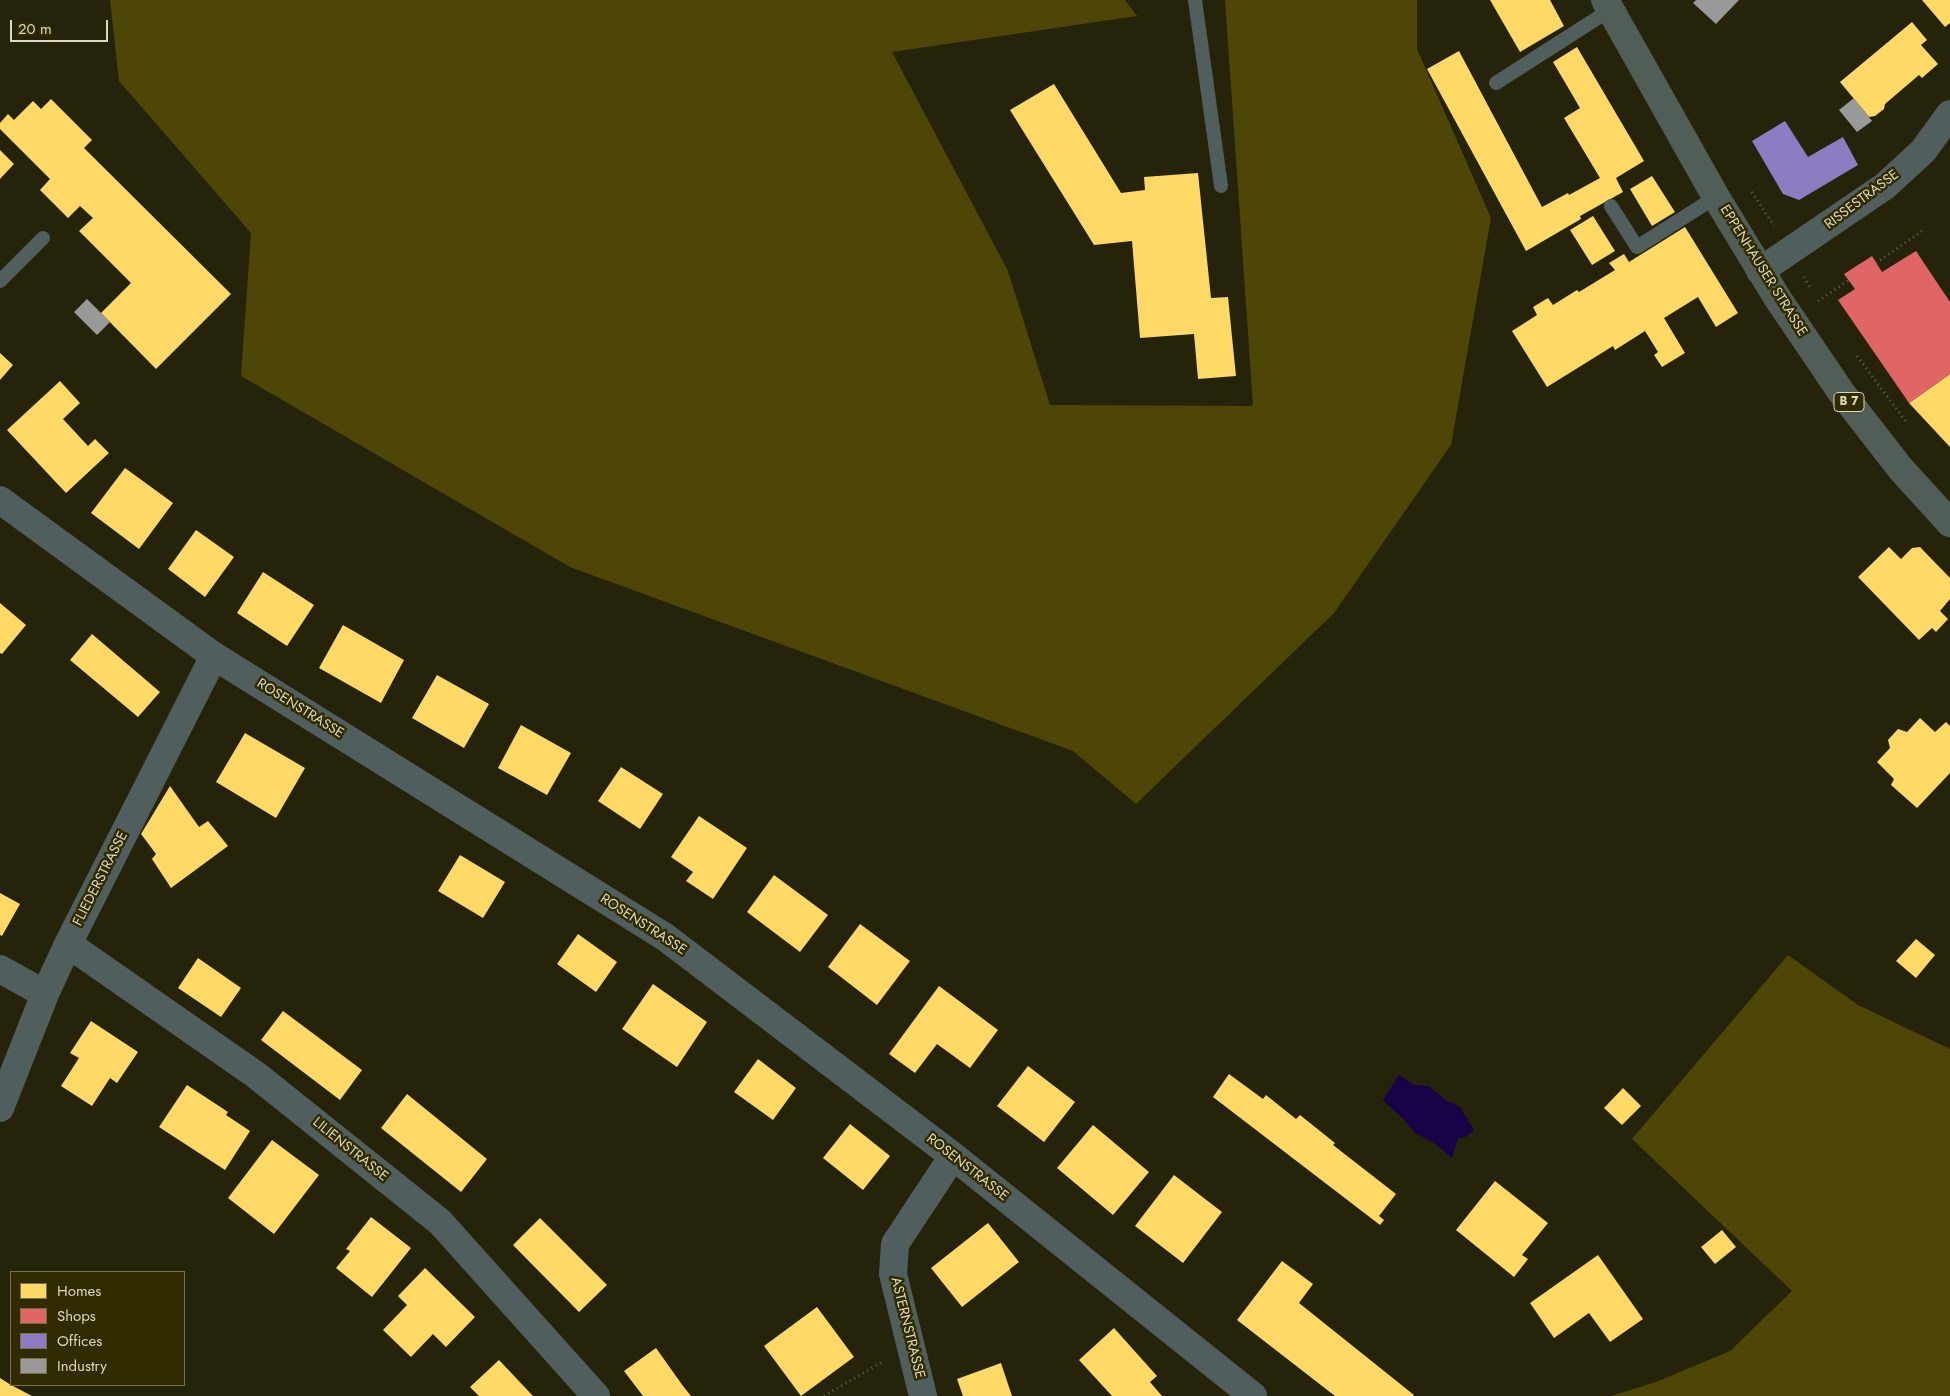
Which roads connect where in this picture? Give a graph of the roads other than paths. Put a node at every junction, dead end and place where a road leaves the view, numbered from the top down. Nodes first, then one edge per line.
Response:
1 (1195, 0) edge
2 (1608, 5) edge
3 (1496, 83) dead end
4 (1950, 114) edge
5 (1221, 186) dead end
6 (1716, 197) junction
7 (1611, 206) dead end
8 (44, 238) dead end
9 (1760, 271) junction
10 (0, 281) edge
11 (0, 500) edge
12 (1950, 523) edge
13 (214, 656) junction
14 (68, 944) junction
15 (0, 969) edge
16 (45, 994) junction
17 (0, 1108) edge
18 (953, 1156) junction
19 (596, 1396) edge
20 (923, 1396) edge
21 (1253, 1396) edge

1 - 5 lane
2 - 3 lane
2 - 6 main road, EPPENHAUSER STRASSE / B 7
4 - 9 street, RISSESTRASSE
6 - 7 lane
6 - 9 main road, EPPENHAUSER STRASSE / B 7
8 - 10 lane
9 - 12 main road, EPPENHAUSER STRASSE / B 7
11 - 13 street, ROSENSTRASSE
13 - 14 street, FLIEDERSTRASSE
13 - 18 street, ROSENSTRASSE
14 - 16 street, FLIEDERSTRASSE
14 - 19 street, LILIENSTRASSE
15 - 16 street
16 - 17 street, FLIEDERSTRASSE
18 - 20 street, ASTERNSTRASSE
18 - 21 street, ROSENSTRASSE

